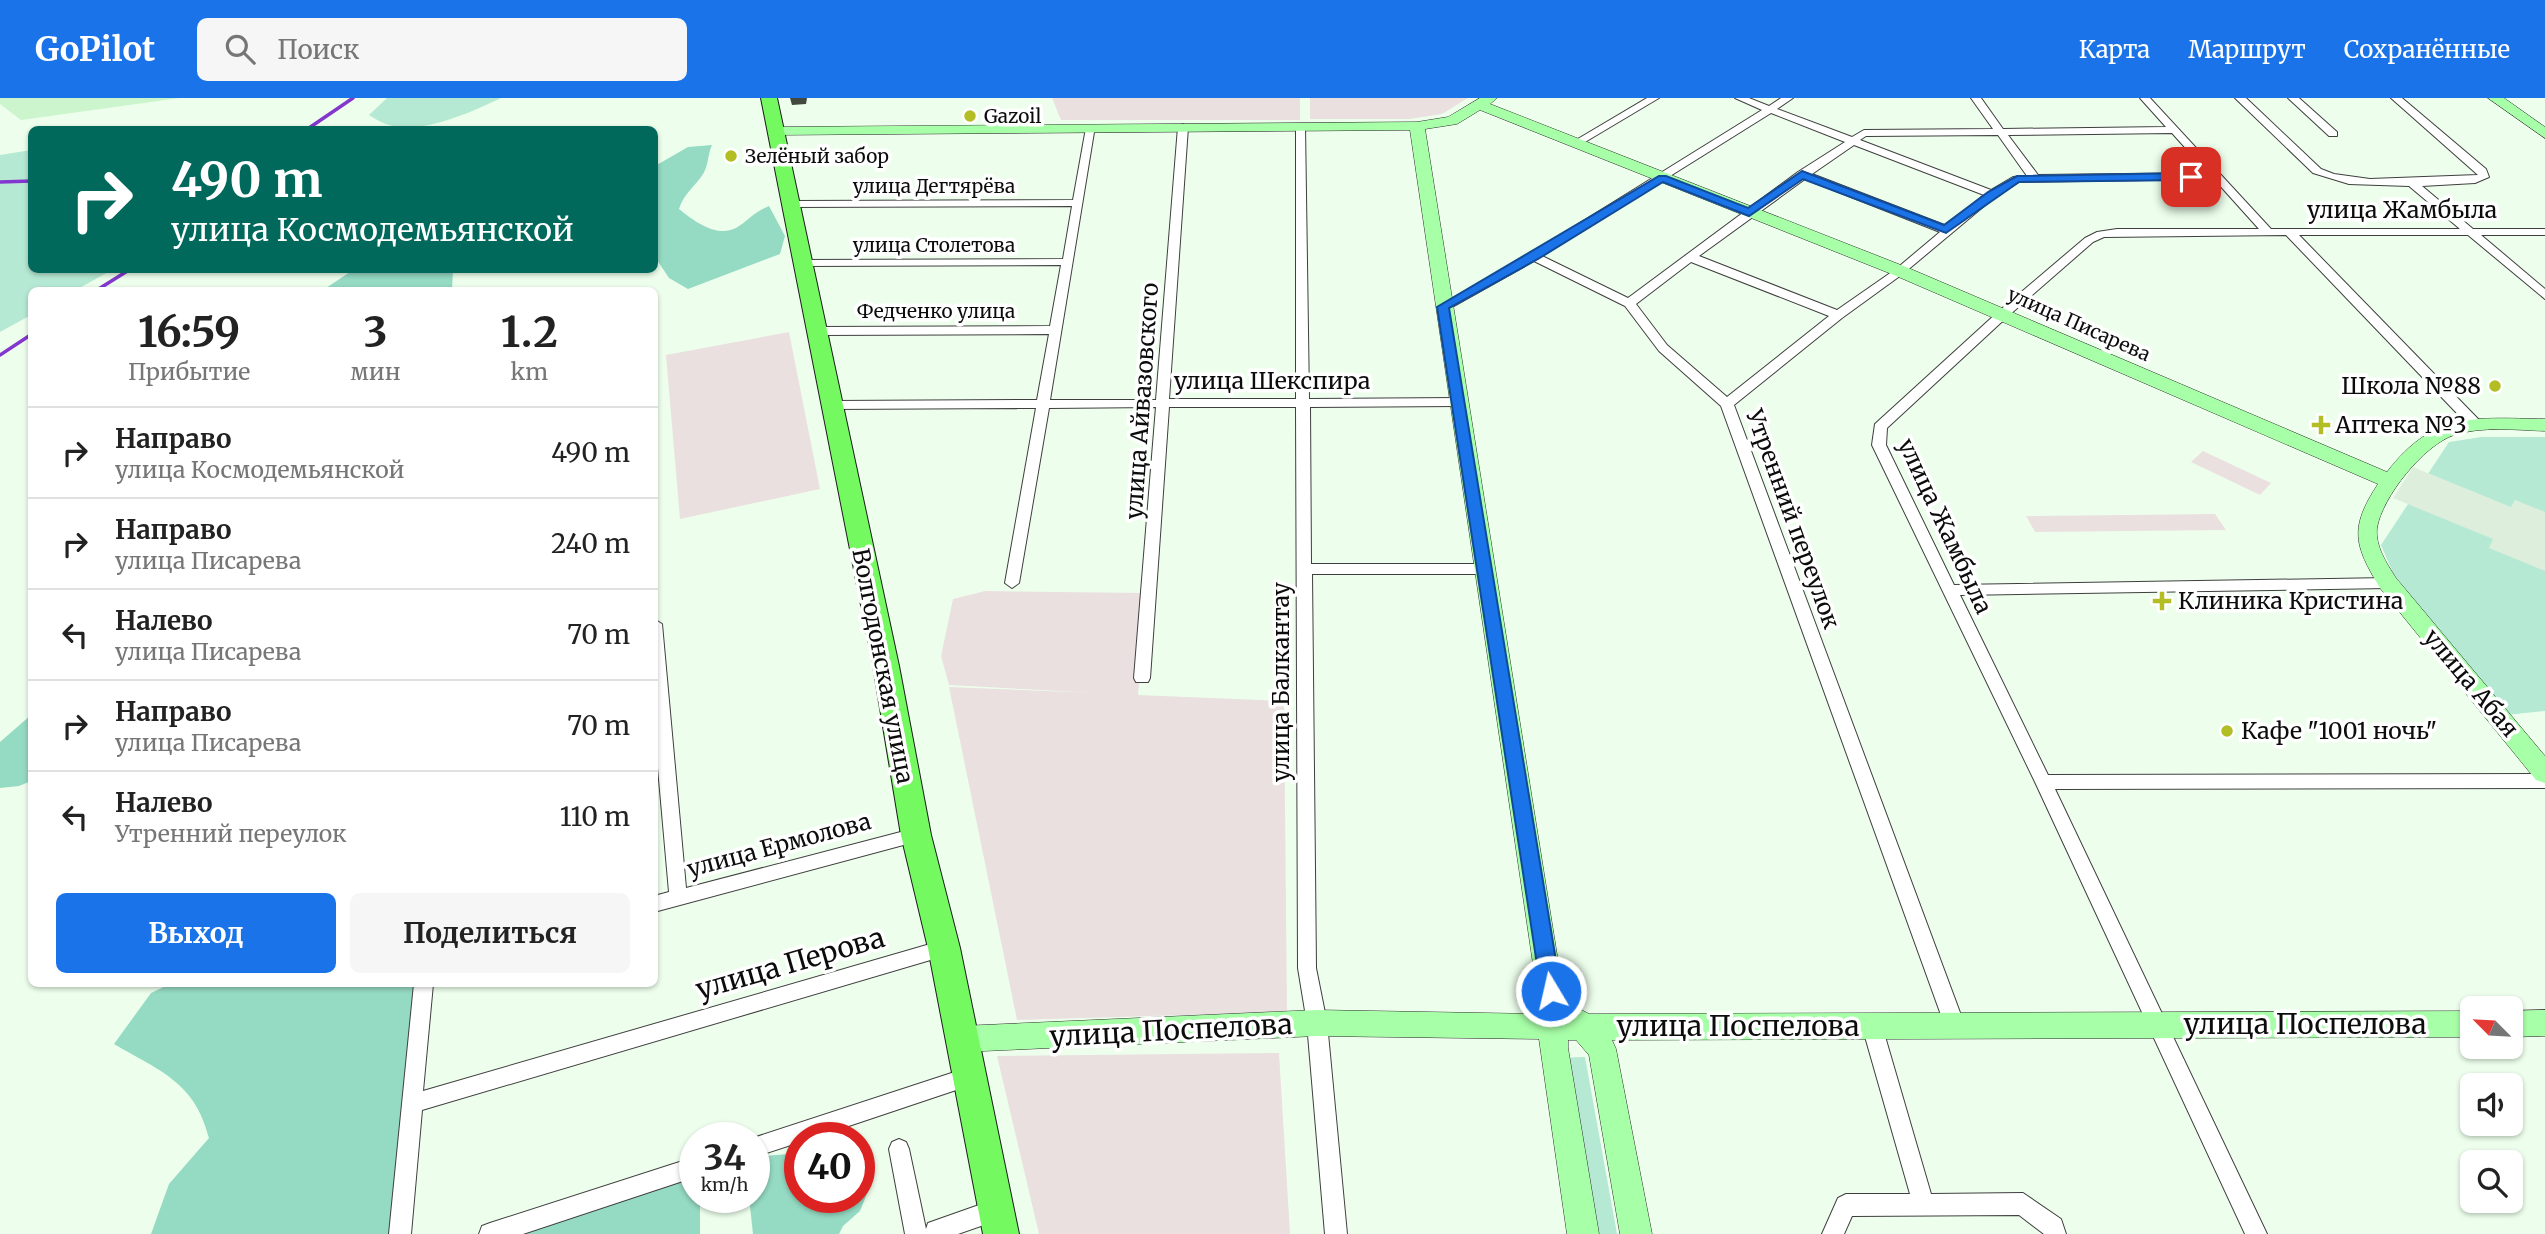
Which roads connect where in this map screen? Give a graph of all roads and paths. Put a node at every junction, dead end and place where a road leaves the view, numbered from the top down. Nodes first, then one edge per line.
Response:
1 (1654, 98) edge
2 (1740, 98) edge
3 (1788, 98) edge
4 (1976, 98) edge
5 (2145, 98) edge
6 (2240, 98) edge
7 (2292, 98) edge
8 (2396, 98) edge
9 (2495, 98) edge
10 (1485, 102) edge
11 (1768, 109) junction
12 (773, 123) edge
13 (1417, 126) junction
14 (1183, 127) junction
15 (1091, 128) junction
16 (1301, 128) junction
17 (2001, 130) junction
18 (817, 131) junction
19 (2174, 131) junction
20 (2333, 134) dead end
21 (2545, 134) edge
22 (1849, 142) junction
23 (1576, 144) junction
24 (1802, 174) junction
25 (2217, 176) junction
26 (1662, 178) junction
27 (2035, 178) junction
28 (2410, 181) junction
29 (1992, 194) junction
30 (1078, 203) junction
31 (790, 204) junction
32 (1749, 213) junction
33 (1946, 230) junction
34 (2545, 232) edge
35 (2269, 233) junction
36 (2472, 233) junction
37 (2291, 234) junction
38 (1534, 256) junction
39 (1690, 257) junction
40 (1068, 262) junction
41 (801, 263) junction
42 (1900, 271) junction
43 (2545, 295) edge
44 (1629, 303) junction
45 (1443, 307) junction
46 (2003, 314) junction
47 (1838, 315) junction
48 (1056, 330) junction
49 (817, 331) junction
50 (1302, 401) junction
51 (1163, 402) junction
52 (1458, 402) junction
53 (1044, 403) junction
54 (1727, 404) junction
55 (831, 405) junction
56 (2545, 425) edge
57 (2477, 426) junction
58 (2389, 481) junction
59 (1303, 569) junction
60 (1485, 569) junction
61 (1012, 583) dead end
62 (2388, 583) junction
63 (1950, 590) junction
64 (658, 670) edge
65 (1142, 678) dead end
66 (2545, 773) edge
67 (2545, 781) edge
68 (2043, 782) junction
69 (916, 835) junction
70 (678, 897) junction
71 (658, 903) edge
72 (944, 948) junction
73 (423, 987) edge
74 (1551, 991) junction
75 (1317, 1023) junction
76 (2545, 1023) edge
77 (2156, 1024) junction
78 (2460, 1024) edge
79 (2524, 1024) edge
80 (1552, 1025) junction
81 (1872, 1026) junction
82 (1955, 1026) junction
83 (1583, 1027) junction
84 (961, 1039) junction
85 (970, 1076) junction
86 (411, 1104) junction
87 (770, 1142) edge
88 (899, 1149) dead end
89 (679, 1172) edge
90 (1923, 1203) junction
91 (998, 1222) edge
92 (929, 1233) edge
93 (400, 1234) edge
94 (490, 1234) edge
95 (1336, 1234) edge
96 (1583, 1234) edge
97 (1636, 1234) edge
98 (1833, 1234) edge
99 (2055, 1234) edge
100 (2256, 1234) edge

1 - 23 street
2 - 11 street
3 - 11 street
4 - 17 street
5 - 19 street
6 - 28 street
7 - 20 street
8 - 28 street
9 - 21 street
10 - 13 street
10 - 23 street, улица Писарева
11 - 22 street
11 - 26 street
12 - 18 street
12 - 18 street
12 - 31 main road, Волгодонская улица
13 - 16 street
13 - 45 street
14 - 15 street
14 - 16 street
14 - 51 street, улица Айвазовского
15 - 18 street
15 - 30 street
16 - 50 street, улица Балкантау
17 - 19 street
17 - 22 street
17 - 27 street
19 - 25 street
22 - 24 street
22 - 29 street
23 - 26 street, улица Писарева
24 - 32 street
24 - 33 street
25 - 27 street, Утренний переулок
25 - 35 street
26 - 32 street, улица Писарева
26 - 38 street
27 - 29 street, Утренний переулок
28 - 36 street
29 - 33 street, Утренний переулок
30 - 31 street, улица Дегтярёва
30 - 40 street
31 - 41 main road, Волгодонская улица
32 - 39 street
32 - 42 street, улица Писарева
33 - 42 street, Утренний переулок
34 - 36 street, улица Жамбыла
35 - 37 street, улица Жамбыла
35 - 46 street, улица Жамбыла
36 - 37 street, улица Жамбыла
36 - 43 street
37 - 57 street
38 - 44 street
38 - 45 street
39 - 44 street
39 - 47 street
40 - 41 street, улица Столетова
40 - 48 street
41 - 49 main road, Волгодонская улица
42 - 46 street, улица Писарева
42 - 47 street, Утренний переулок
44 - 54 street
45 - 52 street
46 - 58 street, улица Писарева
46 - 63 street, улица Жамбыла
47 - 54 street, Утренний переулок
48 - 49 street, Федченко улица
48 - 53 street
49 - 55 main road, Волгодонская улица
50 - 51 street, улица Шекспира
50 - 52 street, улица Шекспира
50 - 59 street, улица Балкантау
51 - 53 street, улица Шекспира
51 - 65 street, улица Айвазовского
52 - 60 street
53 - 55 street, улица Шекспира
53 - 61 street
54 - 82 street, Утренний переулок
55 - 69 main road, Волгодонская улица
56 - 57 street, улица Абая
57 - 58 street, улица Абая
58 - 62 street, улица Абая
59 - 60 street
59 - 75 street, улица Балкантау
60 - 74 street
62 - 63 street
62 - 66 street, улица Абая
63 - 68 street, улица Жамбыла
64 - 70 street
67 - 68 street
68 - 77 street, улица Жамбыла
69 - 70 street, улица Ермолова
69 - 72 main road, Волгодонская улица
70 - 71 street, улица Ермолова
72 - 84 main road, Волгодонская улица
72 - 86 street, улица Перова
73 - 86 street
74 - 80 street
74 - 83 street
75 - 80 street, улица Поспелова
75 - 84 street, улица Поспелова
75 - 95 street, улица Балкантау
76 - 79 street
77 - 78 street, улица Поспелова
77 - 82 street, улица Поспелова
77 - 100 street, улица Жамбыла
80 - 83 street, улица Поспелова
80 - 96 street
81 - 82 street, улица Поспелова
81 - 83 street, улица Поспелова
81 - 90 street
83 - 97 street
84 - 85 main road, Волгодонская улица
85 - 87 street
85 - 91 main road, Волгодонская улица
86 - 93 street
88 - 92 street
89 - 94 street
90 - 98 street
90 - 99 street
91 - 92 street

